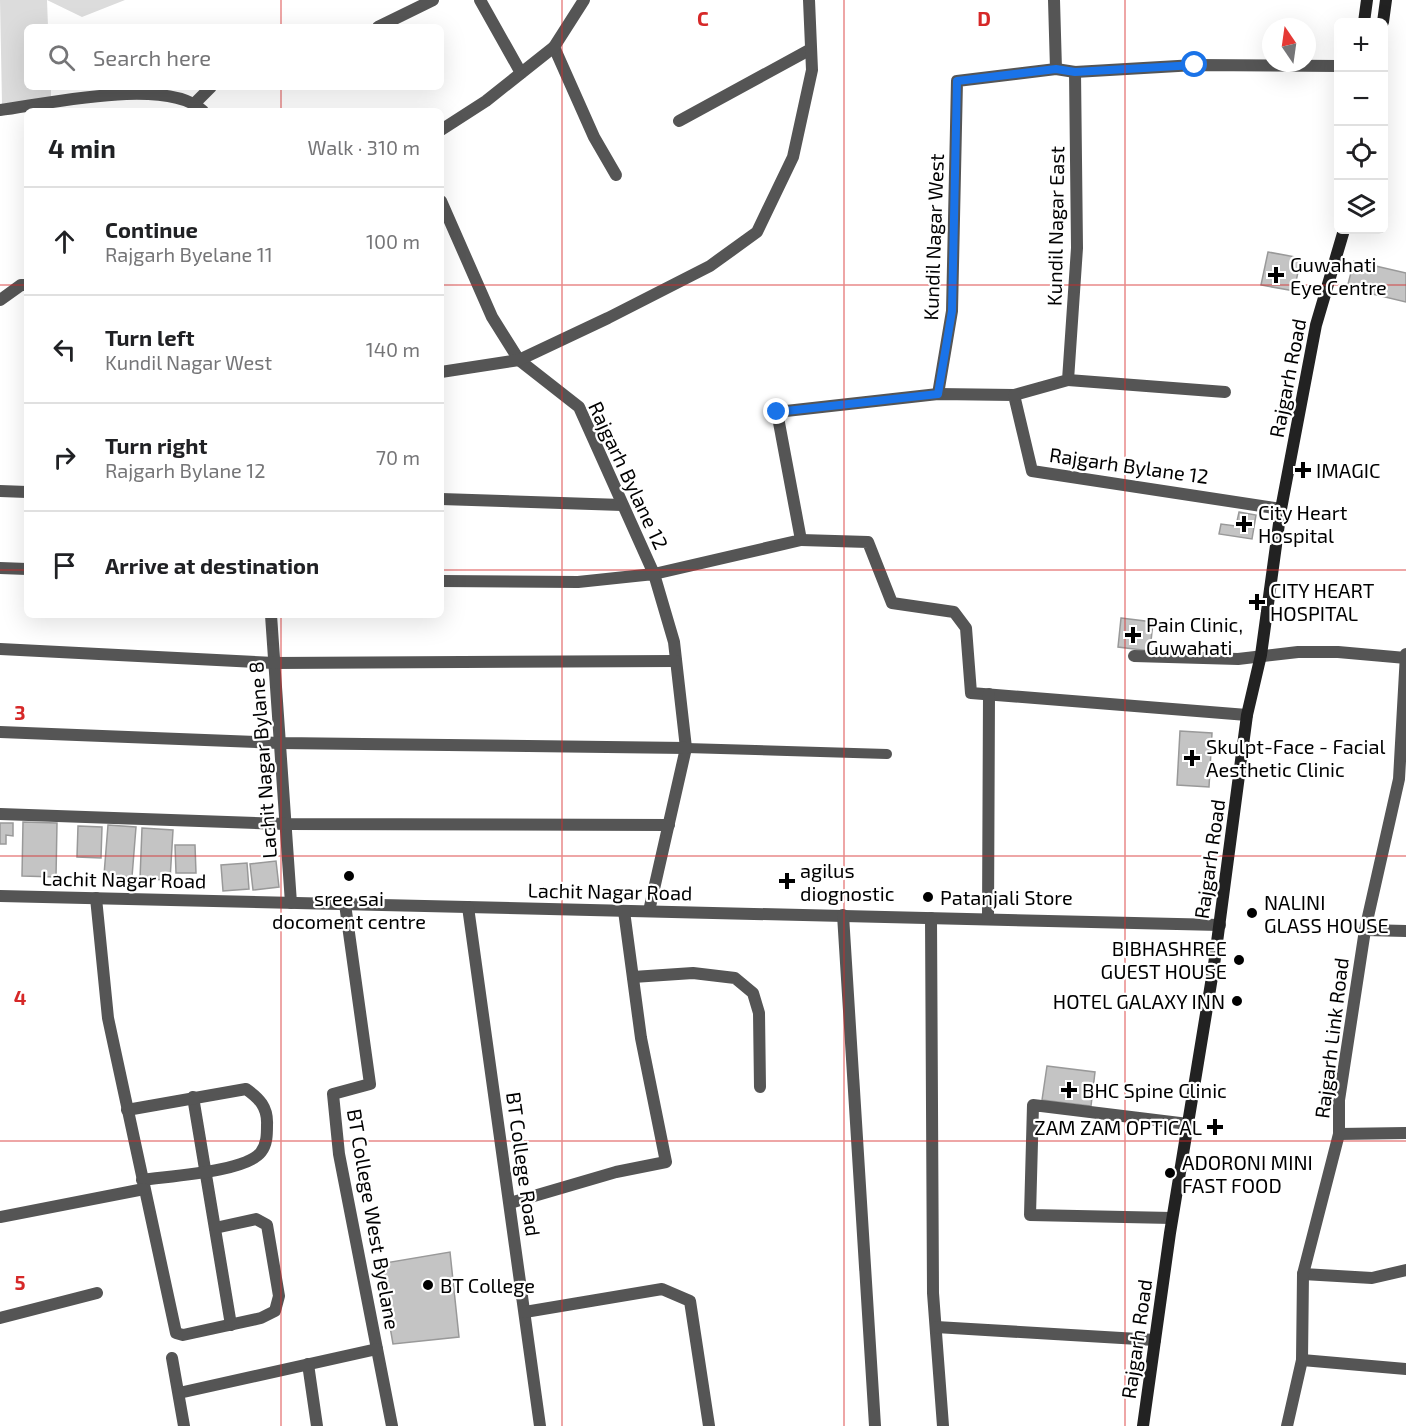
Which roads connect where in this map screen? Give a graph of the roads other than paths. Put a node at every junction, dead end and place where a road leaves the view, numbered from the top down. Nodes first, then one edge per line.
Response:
1 (433, 0) edge
2 (480, 0) edge
3 (584, 0) edge
4 (809, 0) edge
5 (1054, 0) edge
6 (1367, 0) edge
7 (1386, 0) edge
8 (1365, 18) edge
9 (1384, 18) edge
10 (384, 24) edge
11 (554, 47) junction
12 (811, 49) junction
13 (1334, 66) edge
14 (1056, 69) junction
15 (1075, 72) junction
16 (522, 73) junction
17 (209, 90) edge
18 (199, 107) edge
19 (0, 110) edge
20 (679, 121) dead end
21 (444, 128) edge
22 (615, 176) dead end
23 (444, 208) edge
24 (1343, 234) edge
25 (24, 285) edge
26 (0, 300) edge
27 (519, 360) junction
28 (444, 372) edge
29 (1068, 381) junction
30 (1225, 392) dead end
31 (938, 394) junction
32 (1014, 395) junction
33 (0, 491) edge
34 (24, 492) edge
35 (444, 499) edge
36 (622, 506) junction
37 (1281, 509) junction
38 (801, 540) junction
39 (0, 568) edge
40 (24, 569) edge
41 (654, 574) junction
42 (444, 581) edge
43 (271, 618) edge
44 (0, 650) edge
45 (1262, 655) junction
46 (1134, 656) dead end
47 (1406, 656) edge
48 (676, 661) junction
49 (274, 663) junction
50 (989, 694) junction
51 (1247, 715) junction
52 (0, 732) edge
53 (280, 743) junction
54 (686, 748) junction
55 (887, 754) dead end
56 (1402, 780) edge
57 (0, 813) edge
58 (286, 824) junction
59 (669, 825) junction
60 (0, 896) edge
61 (96, 898) junction
62 (291, 903) junction
63 (345, 904) junction
64 (468, 907) junction
65 (624, 910) junction
66 (650, 911) junction
67 (843, 915) junction
68 (931, 918) junction
69 (988, 919) junction
70 (1220, 925) junction
71 (1365, 930) junction
72 (1406, 931) edge
73 (633, 977) junction
74 (760, 1087) dead end
75 (193, 1098) junction
76 (127, 1110) junction
77 (1188, 1124) junction
78 (1406, 1133) edge
79 (1339, 1134) junction
80 (206, 1170) junction
81 (143, 1184) junction
82 (510, 1203) junction
83 (0, 1217) edge
84 (1172, 1218) junction
85 (215, 1228) junction
86 (1406, 1270) edge
87 (1303, 1274) junction
88 (97, 1293) dead end
89 (525, 1312) junction
90 (0, 1318) edge
91 (231, 1325) junction
92 (936, 1327) junction
93 (1155, 1340) junction
94 (378, 1349) junction
95 (172, 1358) dead end
96 (1302, 1360) junction
97 (308, 1364) junction
98 (1406, 1370) edge
99 (179, 1393) junction
100 (184, 1426) edge
101 (317, 1426) edge
102 (392, 1426) edge
103 (540, 1426) edge
104 (709, 1426) edge
105 (874, 1426) edge
106 (943, 1426) edge
107 (1143, 1426) edge
108 (1287, 1426) edge

1 - 10 street
2 - 16 street
3 - 11 street
4 - 12 street
5 - 14 street
6 - 8 main road
7 - 9 main road
11 - 16 street
11 - 22 street
12 - 20 street
12 - 27 street
13 - 15 street
14 - 15 street
14 - 31 street, Kundil Nagar West
15 - 29 street, Kundil Nagar East
16 - 21 street
17 - 18 street
18 - 19 street
23 - 27 street, Rajgarh Bylane 12
24 - 37 main road, Rajgarh Road
25 - 26 street
27 - 28 street
27 - 36 street, Rajgarh Bylane 12
29 - 30 street
29 - 32 street
31 - 32 street
31 - 38 street
32 - 37 street, Rajgarh Bylane 12
33 - 34 street
35 - 36 street
36 - 41 street, Rajgarh Bylane 12
37 - 45 main road, Rajgarh Road
38 - 41 street, Rajgarh Bylane 12
38 - 50 street, Rajgarh Bylane 12
39 - 40 street
41 - 42 street
41 - 48 street
43 - 49 street, Lachit Nagar Bylane 8
44 - 49 street
45 - 46 street
45 - 47 street
45 - 51 main road, Rajgarh Road
47 - 56 street, Rajgarh Link Road
48 - 49 street
48 - 54 street
49 - 53 street, Lachit Nagar Bylane 8
50 - 51 street
50 - 69 street
51 - 70 main road, Rajgarh Road
52 - 53 street
53 - 54 street
53 - 58 street, Lachit Nagar Bylane 8
54 - 55 street
54 - 59 street
56 - 71 street, Rajgarh Link Road
57 - 58 street
58 - 59 street
58 - 62 street, Lachit Nagar Bylane 8
59 - 66 street
60 - 61 street, Lachit Nagar Road
61 - 62 street, Lachit Nagar Road
61 - 76 street
62 - 63 street, Lachit Nagar Road
63 - 64 street, Lachit Nagar Road
63 - 94 street, BT College West Byelane
64 - 65 street, Lachit Nagar Road
64 - 82 street, BT College Road
65 - 66 street, Lachit Nagar Road
65 - 73 street
66 - 67 street, Lachit Nagar Road
67 - 68 street, Lachit Nagar Road
67 - 105 street
68 - 69 street, Lachit Nagar Road
68 - 92 street
69 - 70 street, Lachit Nagar Road
70 - 77 main road, Rajgarh Road
71 - 72 street
71 - 79 street, Rajgarh Link Road
73 - 74 street
73 - 82 street
75 - 76 street
75 - 80 street
75 - 80 street
76 - 81 street
77 - 84 main road, Rajgarh Road
77 - 84 street
78 - 79 street
79 - 87 street, Rajgarh Link Road
80 - 81 street
80 - 85 street
81 - 83 street
81 - 91 street
82 - 89 street, BT College Road
84 - 93 main road, Rajgarh Road
85 - 91 street
85 - 91 street
86 - 87 street
87 - 96 street, Rajgarh Link Road
88 - 90 street
89 - 103 street, BT College Road
89 - 104 street
92 - 93 street
92 - 106 street
93 - 107 main road, Rajgarh Road
94 - 97 street
94 - 102 street, BT College West Byelane
95 - 99 street
96 - 98 street
96 - 108 street, Rajgarh Link Road
97 - 99 street
97 - 101 street
99 - 100 street

